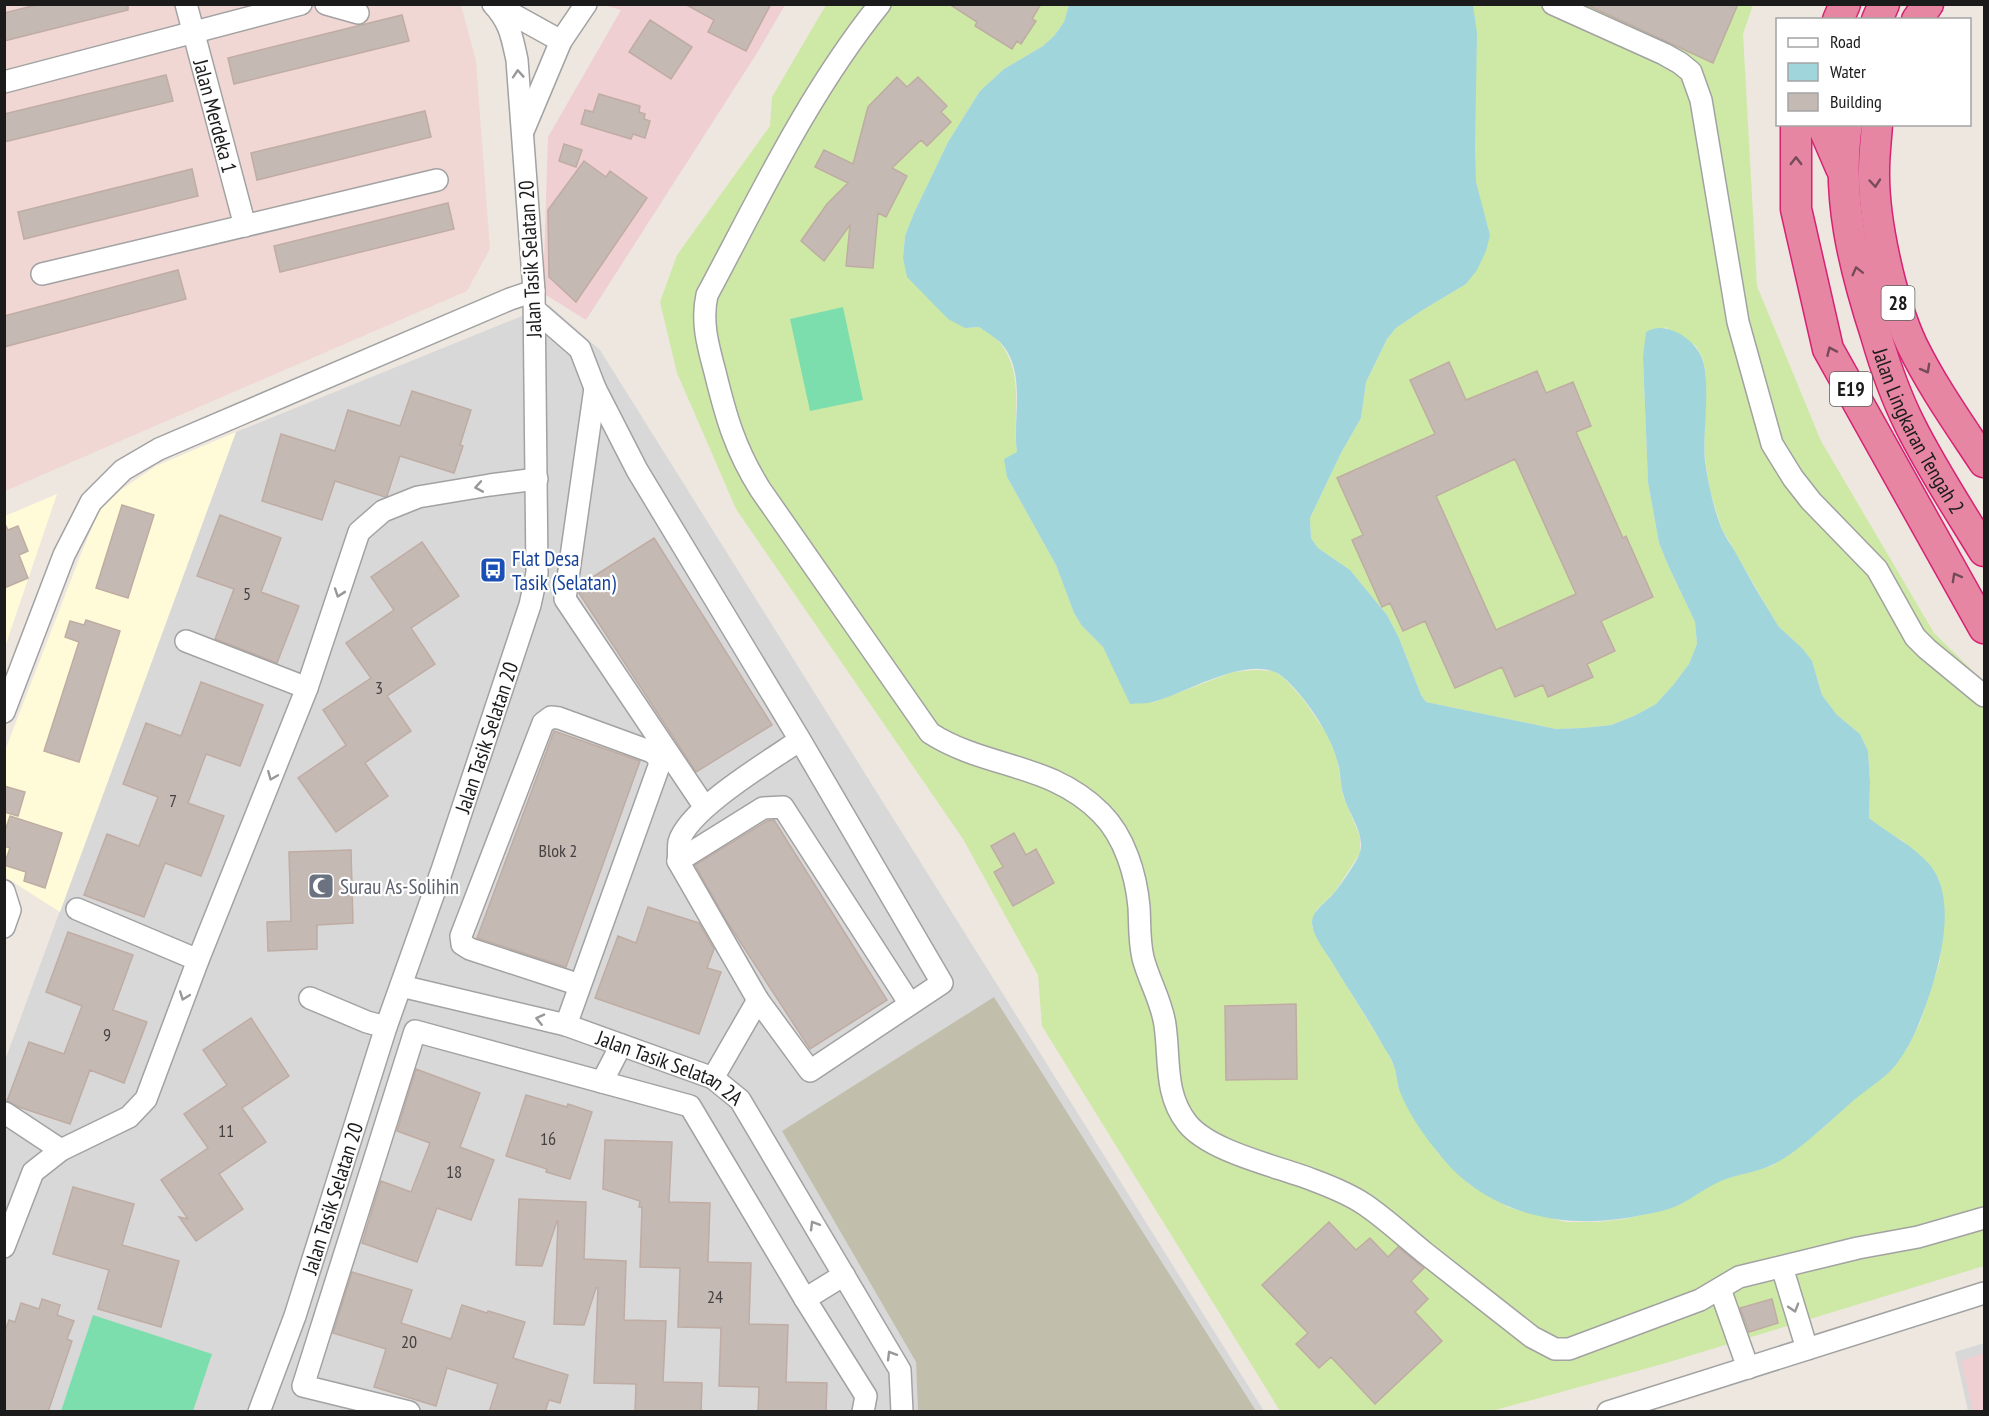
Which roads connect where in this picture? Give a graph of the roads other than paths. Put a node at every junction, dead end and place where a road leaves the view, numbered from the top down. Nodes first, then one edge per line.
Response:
1 (186, 4) edge
2 (301, 4) edge
3 (326, 4) edge
4 (495, 4) edge
5 (586, 4) edge
6 (880, 4) edge
7 (1553, 4) edge
8 (1845, 4) edge
9 (1884, 4) edge
10 (1928, 4) edge
11 (358, 13) dead end
12 (1839, 18) edge
13 (1878, 18) edge
14 (1918, 18) edge
15 (194, 34) junction
16 (561, 40) junction
17 (4, 82) edge
18 (1796, 126) edge
19 (1823, 126) edge
20 (1847, 126) edge
21 (1877, 126) edge
22 (523, 132) junction
23 (1844, 173) junction
24 (437, 180) dead end
25 (245, 226) junction
26 (42, 274) dead end
27 (534, 301) junction
28 (595, 387) junction
29 (1984, 462) edge
30 (537, 479) junction
31 (1984, 551) edge
32 (1984, 628) edge
33 (186, 641) dead end
34 (307, 687) junction
35 (1984, 696) edge
36 (4, 712) edge
37 (800, 740) junction
38 (704, 806) junction
39 (678, 861) junction
40 (4, 891) edge
41 (77, 909) dead end
42 (4, 927) edge
43 (198, 960) junction
44 (580, 985) junction
45 (401, 986) junction
46 (310, 998) dead end
47 (758, 1000) junction
48 (910, 1004) junction
49 (566, 1025) junction
50 (386, 1027) junction
51 (621, 1045) junction
52 (713, 1078) junction
53 (602, 1082) junction
54 (5, 1113) edge
55 (61, 1150) junction
56 (1984, 1218) edge
57 (4, 1247) edge
58 (1782, 1267) junction
59 (844, 1275) junction
60 (1720, 1289) junction
61 (1984, 1293) edge
62 (805, 1299) junction
63 (1807, 1349) junction
64 (1748, 1368) junction
65 (259, 1412) edge
66 (409, 1412) edge
67 (863, 1412) edge
68 (902, 1412) edge
69 (1608, 1412) edge

1 - 15 street, Jalan Merdeka 1
2 - 15 street
3 - 11 street
4 - 16 street
22 -> 4 street
5 - 16 street, Jalan Tasik Selatan 20
6 - 60 street
7 - 35 street
8 - 12 highway
9 - 13 highway
10 - 14 highway
15 - 17 street
15 - 25 street, Jalan Merdeka 1
16 - 22 street, Jalan Tasik Selatan 20
32 -> 18 highway, E19
19 - 23 highway
20 - 23 highway, Jalan Lingkaran Tengah 2 / 28
21 -> 29 highway, Jalan Lingkaran Tengah 2 / 28
22 - 27 street, Jalan Tasik Selatan 20
31 -> 23 highway, Jalan Lingkaran Tengah 2 / 28
24 - 25 street
25 - 26 street
27 - 28 street
27 - 30 street, Jalan Tasik Selatan 20
27 - 36 street
28 - 37 street
28 - 38 street
30 -> 34 street
30 - 45 street, Jalan Tasik Selatan 20
33 - 34 street
34 -> 43 street
37 - 38 street
37 - 48 street
38 - 39 street
39 - 47 street
39 - 48 street
40 - 42 street
41 - 43 street
43 -> 55 street
44 - 44 street
44 - 49 street
49 -> 45 street, Jalan Tasik Selatan 2A
45 - 50 street, Jalan Tasik Selatan 20
46 - 50 street
47 - 48 street
47 - 52 street
49 - 51 street, Jalan Tasik Selatan 2A
50 - 65 street, Jalan Tasik Selatan 20
51 - 52 street, Jalan Tasik Selatan 2A
51 - 53 street
59 -> 52 street, Jalan Tasik Selatan 2A
53 - 62 street
53 - 66 street
54 - 55 street
55 - 57 street
56 - 58 street
58 - 60 street
58 -> 63 street
59 - 62 street
68 -> 59 street, Jalan Tasik Selatan 2A
60 - 64 street
61 - 63 street
62 - 67 street
63 - 64 street
64 - 69 street

